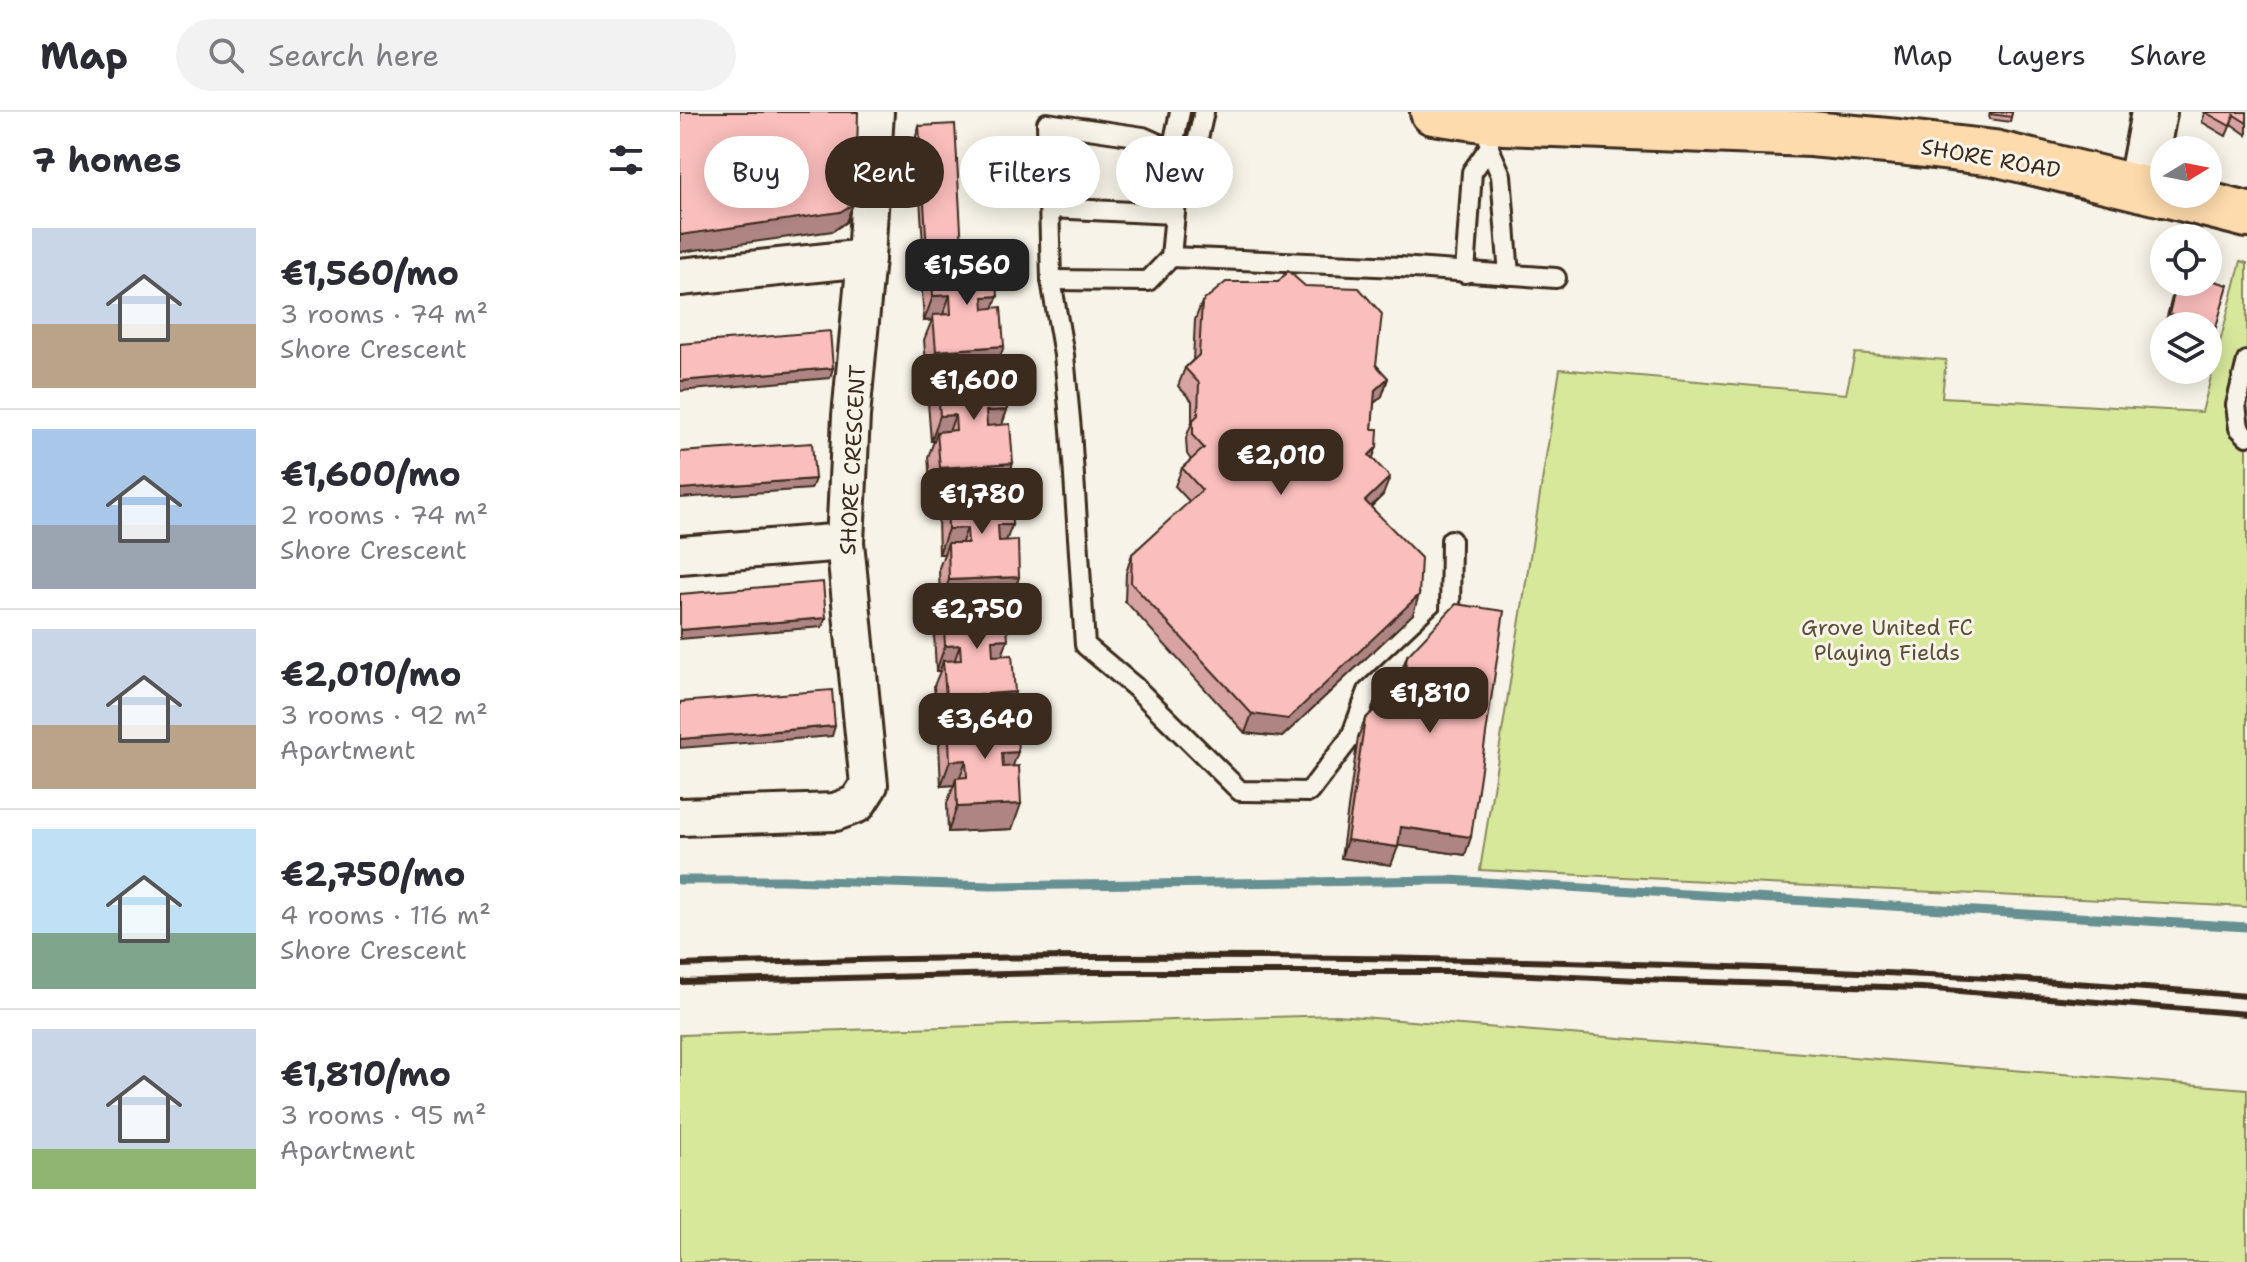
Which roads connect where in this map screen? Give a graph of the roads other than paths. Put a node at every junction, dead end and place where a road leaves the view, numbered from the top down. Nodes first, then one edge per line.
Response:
1 (875, 112) edge
2 (1180, 112) edge
3 (1204, 112) edge
4 (1433, 112) edge
5 (2154, 112) edge
6 (1490, 134) junction
7 (1047, 136) edge
8 (1136, 136) edge
9 (1175, 136) edge
10 (1199, 136) edge
11 (2155, 136) edge
12 (2150, 190) edge
13 (1050, 208) joint
14 (1174, 208) edge
15 (2220, 208) edge
16 (1173, 214) junction
17 (2247, 215) edge
18 (1171, 257) junction
19 (866, 258) junction
20 (1465, 273) junction
21 (1509, 275) junction
22 (680, 277) edge
23 (1556, 278) dead end
24 (1051, 280) junction
25 (2247, 361) edge
26 (2247, 436) edge
27 (1451, 540) dead end
28 (845, 542) junction
29 (680, 555) edge
30 (680, 817) edge

1 - 19 street, SHORE CRESCENT
2 - 9 lane
3 - 10 lane
4 - 6 main road, SHORE ROAD
5 - 11 street
6 - 12 main road, SHORE ROAD
6 - 20 lane
6 - 21 lane
7 - 8 lane
13 - 16 lane
13 - 24 lane
14 - 16 lane
15 - 17 main road, SHORE ROAD
16 - 18 lane
18 - 20 lane
18 - 24 lane
19 - 22 street
19 - 28 street, SHORE CRESCENT
20 - 21 lane
21 - 23 lane
24 - 27 lane
25 - 26 lane
28 - 29 street
28 - 30 street, SHORE CRESCENT

